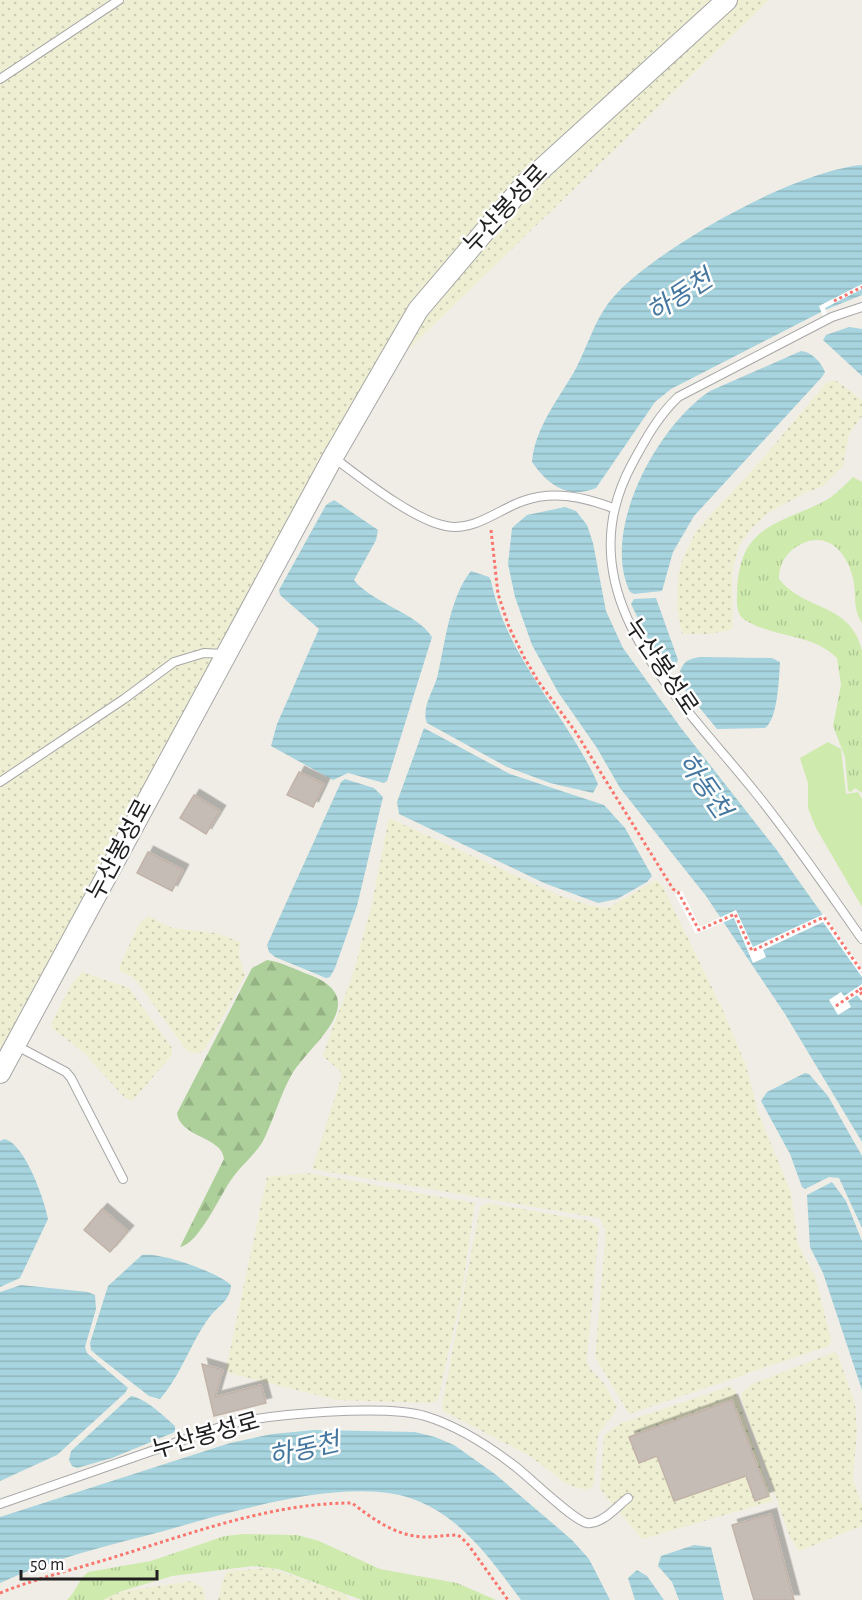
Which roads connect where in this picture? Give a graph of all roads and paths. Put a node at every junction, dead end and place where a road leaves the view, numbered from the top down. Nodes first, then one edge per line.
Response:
1 (119, 0) edge
2 (727, 0) edge
3 (0, 80) edge
4 (862, 307) edge
5 (333, 457) junction
6 (613, 508) junction
7 (490, 517) junction
8 (226, 655) junction
9 (0, 782) edge
10 (862, 939) edge
11 (862, 972) edge
12 (860, 989) edge
13 (862, 995) edge
14 (836, 1006) dead end
15 (15, 1045) junction
16 (0, 1073) edge
17 (123, 1179) dead end
18 (628, 1497) dead end
19 (0, 1504) edge
20 (0, 1593) edge
21 (508, 1600) edge

1 - 3 lane
2 - 5 street, 누산봉성로
4 - 6 lane
5 - 7 lane
5 - 8 street, 누산봉성로
6 - 7 lane
6 - 10 lane, 누산봉성로
7 - 11 path
8 - 9 lane
8 - 15 street, 누산봉성로
12 - 13 path
12 - 14 path
15 - 16 street, 누산봉성로
15 - 17 lane
18 - 19 lane, 누산봉성로
20 - 21 path

